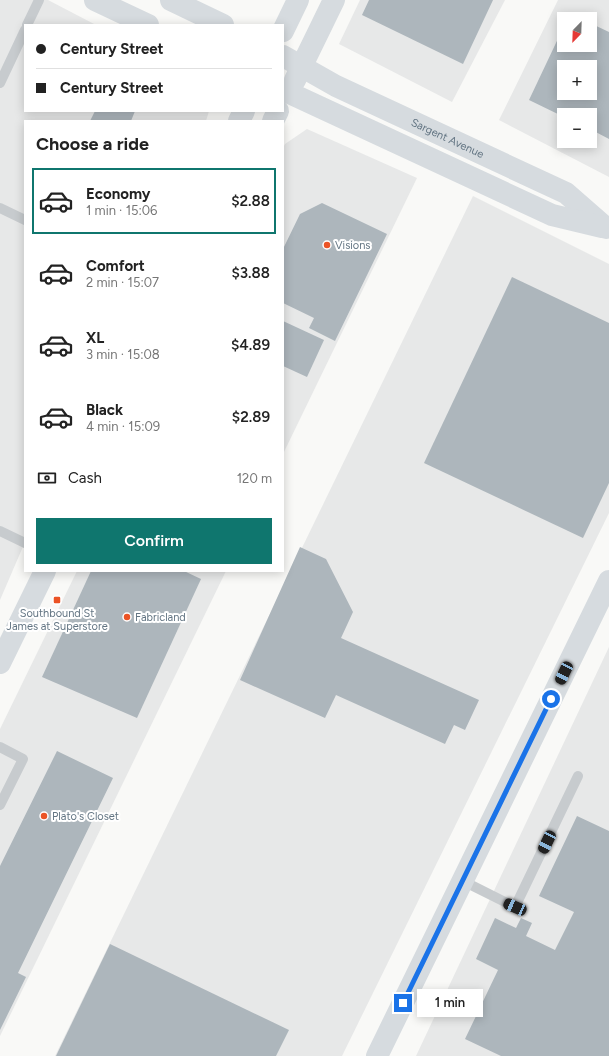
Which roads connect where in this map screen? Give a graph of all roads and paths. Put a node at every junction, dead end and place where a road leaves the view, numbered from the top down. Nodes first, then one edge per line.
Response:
1 (40, 0) edge
2 (95, 0) edge
3 (171, 0) edge
4 (298, 0) edge
5 (334, 0) edge
6 (28, 24) edge
7 (146, 24) edge
8 (221, 24) edge
9 (284, 29) edge
10 (24, 32) edge
11 (284, 57) edge
12 (302, 67) junction
13 (0, 83) edge
14 (284, 97) edge
15 (284, 99) edge
16 (0, 208) edge
17 (24, 220) edge
18 (607, 228) edge
19 (0, 531) edge
20 (24, 543) edge
21 (45, 572) edge
22 (609, 581) edge
23 (0, 663) edge
24 (0, 747) edge
25 (578, 776) dead end
26 (0, 805) edge
27 (463, 881) junction
28 (377, 1056) edge

1 - 6 lane
2 - 7 main road
3 - 8 main road
4 - 9 main road
5 - 12 main road
10 - 13 lane
11 - 12 main road, Sargent Avenue
12 - 14 main road
12 - 18 main road, Sargent Avenue
15 - 18 main road, Sargent Avenue
16 - 17 lane
19 - 20 lane
21 - 23 main road
22 - 27 main road
24 - 26 lane
25 - 27 lane
27 - 28 main road

